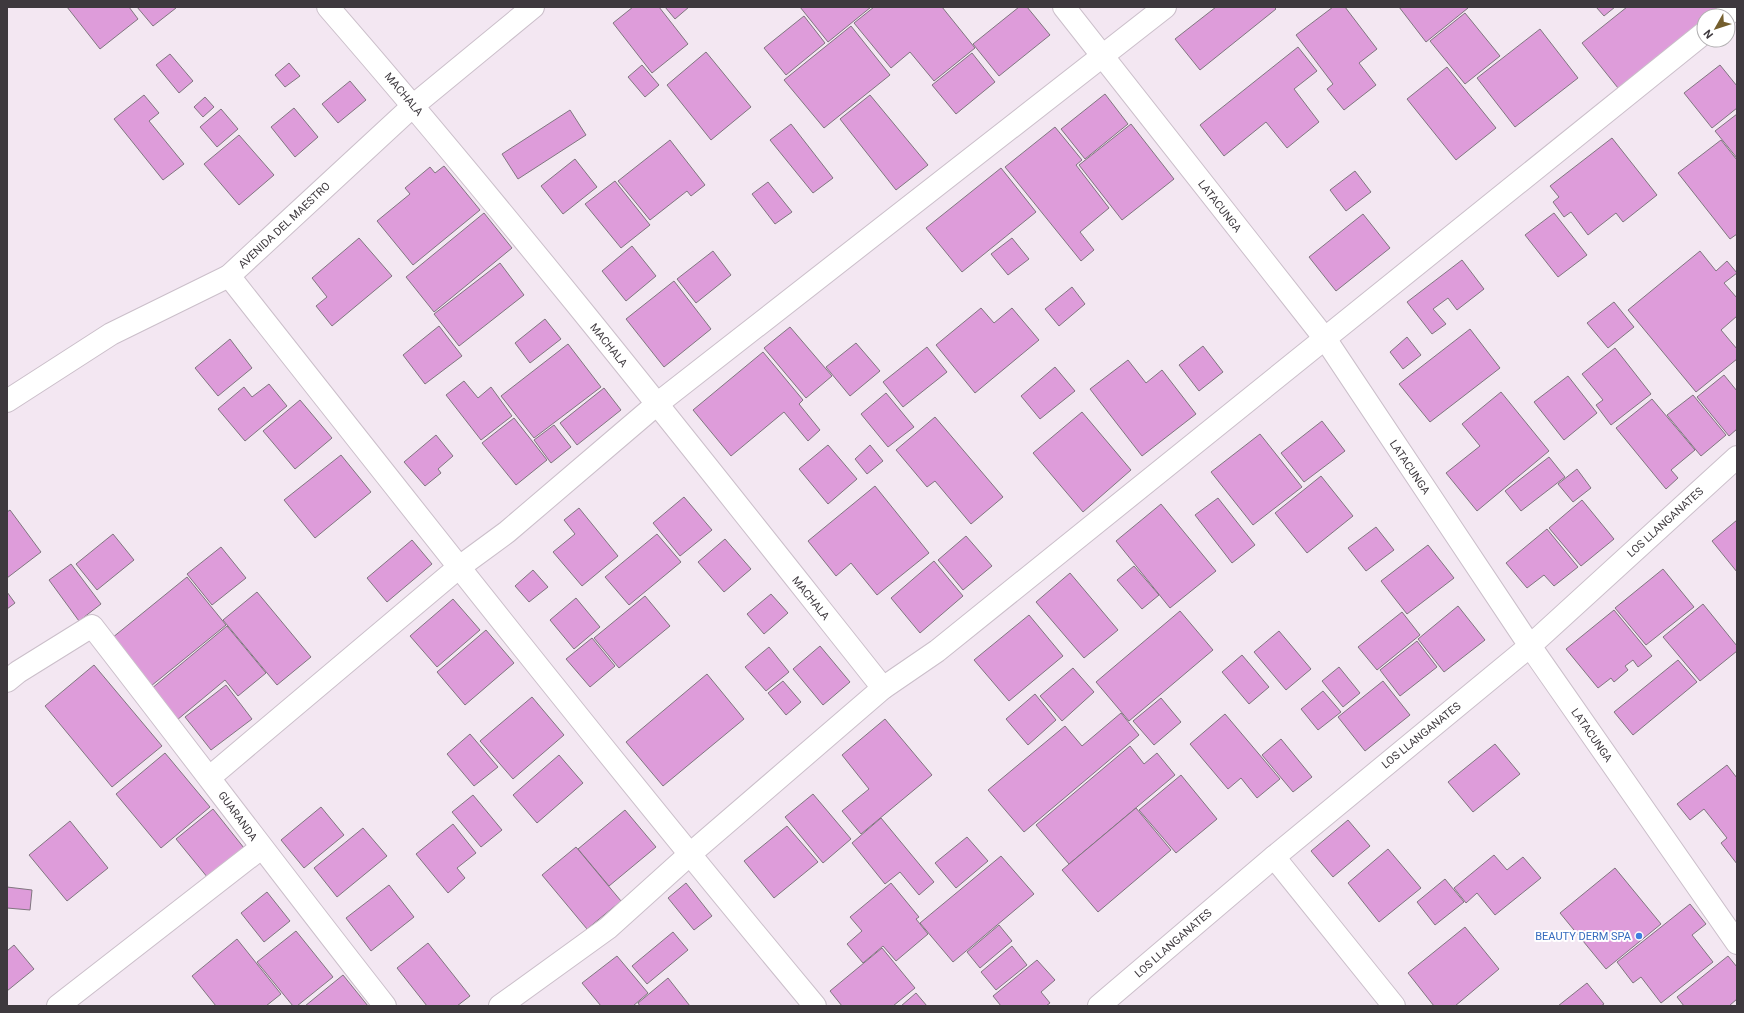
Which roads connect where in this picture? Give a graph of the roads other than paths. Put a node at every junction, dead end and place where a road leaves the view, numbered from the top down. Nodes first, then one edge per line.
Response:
1 (328, 7) edge
2 (533, 7) edge
3 (1064, 7) edge
4 (1165, 7) edge
5 (1696, 39) edge
6 (1102, 56) junction
7 (414, 105) junction
8 (229, 276) junction
9 (1326, 340) junction
10 (7, 401) edge
11 (657, 404) junction
12 (1737, 457) edge
13 (458, 568) junction
14 (1530, 646) junction
15 (7, 681) edge
16 (883, 688) junction
17 (210, 777) junction
18 (261, 848) junction
19 (689, 855) junction
20 (1274, 857) junction
21 (1737, 942) edge
22 (58, 1006) edge
23 (385, 1006) edge
24 (500, 1006) edge
25 (815, 1006) edge
26 (1099, 1006) edge
27 (1394, 1006) edge

1 - 7 street, MACHALA
2 - 7 street, AVENIDA DEL MAESTRO
3 - 6 street, LATACUNGA
4 - 6 street
5 - 9 street
6 - 9 street, LATACUNGA
6 - 11 street
7 - 8 street, AVENIDA DEL MAESTRO
7 - 11 street, MACHALA
8 - 10 street, AVENIDA DEL MAESTRO
8 - 13 street
9 - 14 street, LATACUNGA
9 - 16 street
11 - 13 street
11 - 16 street, MACHALA
12 - 14 street, LOS LLANGANATES
13 - 17 street
13 - 19 street
14 - 20 street, LOS LLANGANATES
14 - 21 street, LATACUNGA
15 - 17 street, GUARANDA
16 - 19 street
17 - 18 street, GUARANDA
18 - 22 street
18 - 23 street, GUARANDA
19 - 24 street
19 - 25 street
20 - 26 street, LOS LLANGANATES
20 - 27 street

